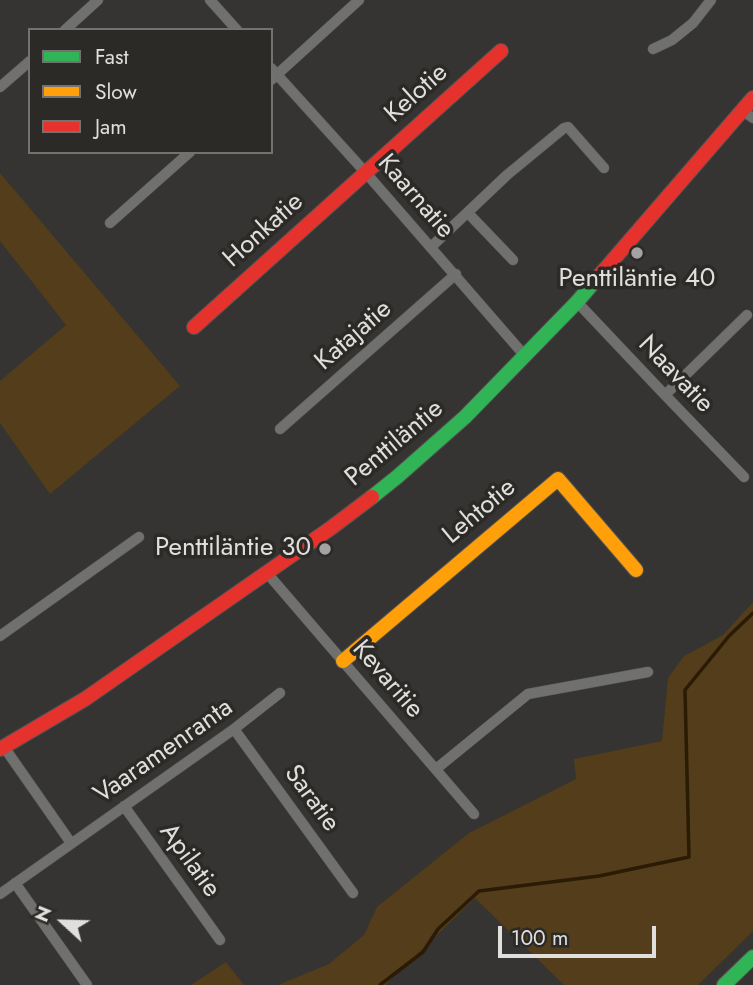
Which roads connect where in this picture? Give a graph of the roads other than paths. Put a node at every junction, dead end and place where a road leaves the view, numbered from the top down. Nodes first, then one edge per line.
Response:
1 (98, 0) edge
2 (210, 0) edge
3 (359, 0) edge
4 (711, 0) edge
5 (67, 28) edge
6 (235, 28) edge
7 (653, 49) dead end
8 (501, 51) dead end
9 (28, 63) edge
10 (273, 74) edge
11 (0, 88) edge
12 (753, 99) edge
13 (748, 114) edge
14 (188, 154) edge
15 (604, 168) dead end
16 (366, 173) junction
17 (468, 213) junction
18 (110, 223) dead end
19 (431, 247) junction
20 (513, 260) dead end
21 (456, 274) junction
22 (577, 302) junction
23 (747, 315) dead end
24 (194, 327) dead end
25 (525, 356) junction
26 (665, 396) junction
27 (281, 429) dead end
28 (744, 477) dead end
29 (139, 537) dead end
30 (636, 570) dead end
31 (267, 573) junction
32 (0, 636) edge
33 (342, 661) junction
34 (649, 672) dead end
35 (280, 693) dead end
36 (234, 729) junction
37 (2, 748) edge
38 (436, 769) junction
39 (124, 806) junction
40 (474, 814) dead end
41 (71, 843) junction
42 (15, 883) junction
43 (353, 893) dead end
44 (0, 894) edge
45 (220, 940) dead end
46 (753, 957) edge
47 (87, 985) edge
48 (724, 985) edge

1 - 5 street
2 - 6 street
3 - 10 street
4 - 7 street
8 - 16 main road, Kelotie
9 - 11 street
10 - 16 street, Kaarnatie
12 - 13 main road, Penttiläntie
13 - 22 main road, Penttiläntie
14 - 18 street
15 - 17 street
16 - 19 street, Kaarnatie
16 - 24 main road, Honkatie
17 - 19 street
17 - 20 street
19 - 21 street, Kaarnatie
21 - 25 street, Kaarnatie
21 - 27 street, Katajatie
22 - 25 main road, Penttiläntie
22 - 26 street, Naavatie
23 - 26 street
25 - 31 main road, Penttiläntie
26 - 28 street, Naavatie
29 - 32 street
30 - 33 main road, Lehtotie
31 - 33 street, Kevaritie
31 - 37 main road, Penttiläntie
33 - 38 street, Kevaritie
34 - 38 street
35 - 36 street, Vaaramenranta
36 - 39 street, Vaaramenranta
36 - 43 street, Saratie
37 - 41 street
38 - 40 street, Kevaritie
39 - 41 street, Vaaramenranta
39 - 45 street, Apilatie
41 - 42 street, Vaaramenranta
42 - 44 street, Vaaramenranta
42 - 47 street
46 - 48 main road

